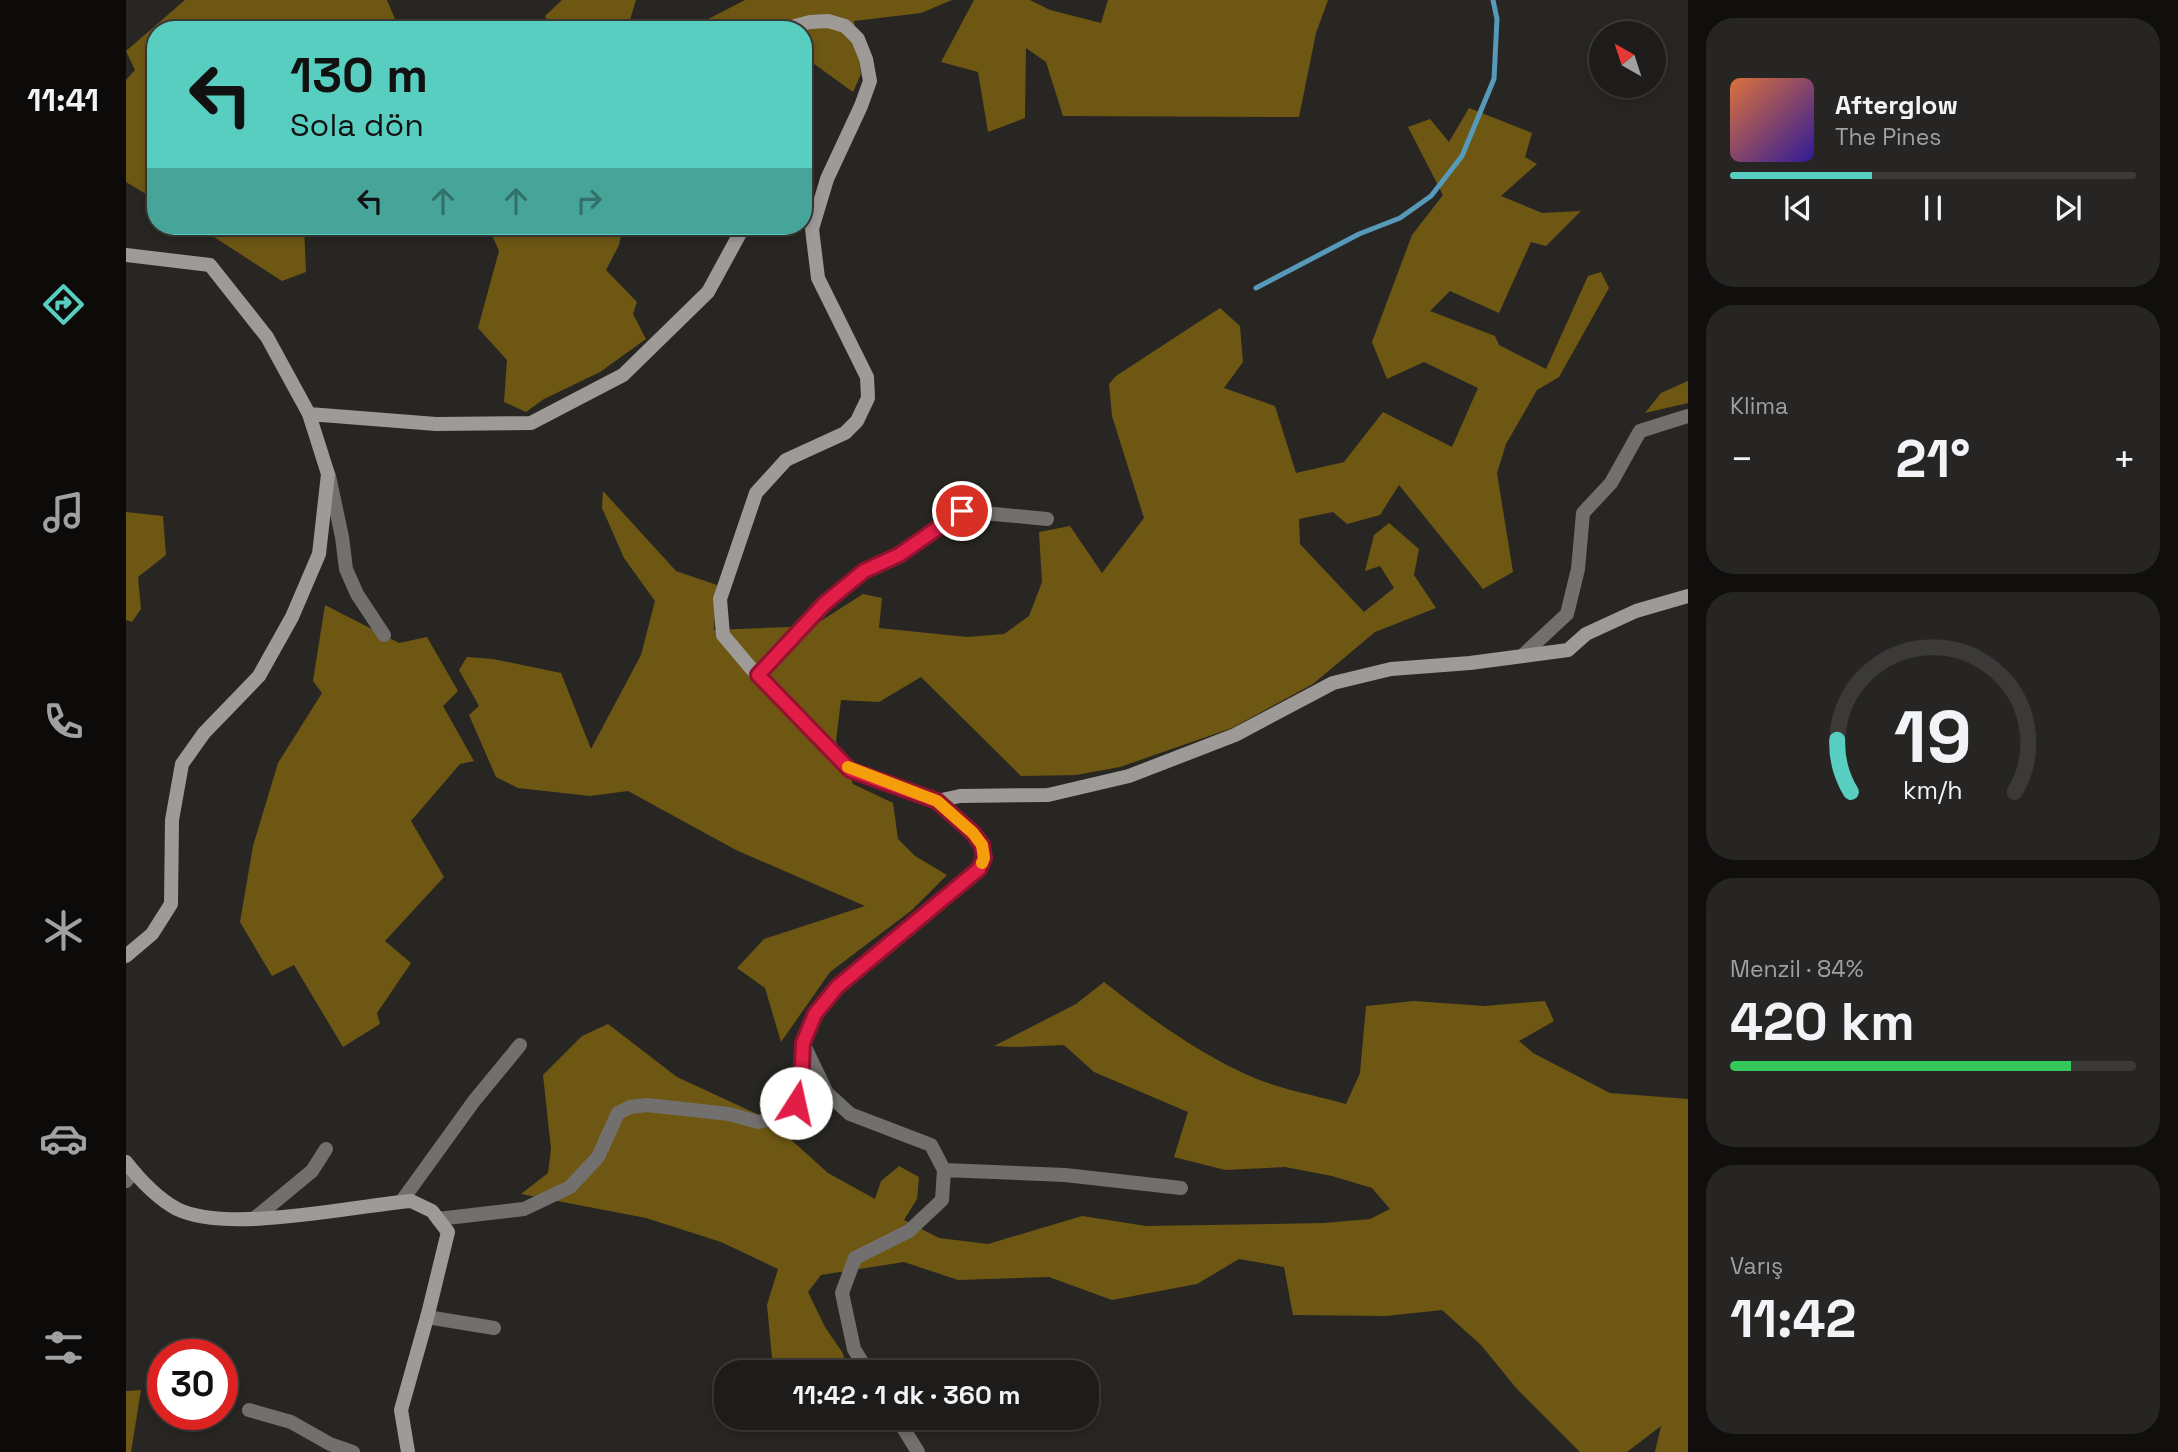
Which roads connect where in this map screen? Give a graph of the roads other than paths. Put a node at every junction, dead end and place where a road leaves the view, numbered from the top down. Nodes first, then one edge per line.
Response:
1 (812, 22) edge
2 (812, 229) edge
3 (812, 229) edge
4 (739, 235) edge
5 (126, 255) edge
6 (309, 414) junction
7 (1688, 416) edge
8 (328, 474) junction
9 (1047, 519) dead end
10 (1686, 595) edge
11 (384, 635) dead end
12 (1522, 656) junction
13 (758, 675) junction
14 (937, 801) junction
15 (126, 956) edge
16 (803, 1043) junction
17 (520, 1045) dead end
18 (326, 1149) dead end
19 (944, 1170) junction
20 (129, 1172) edge
21 (1181, 1188) dead end
22 (401, 1202) junction
23 (255, 1218) junction
24 (438, 1219) junction
25 (427, 1317) junction
26 (494, 1328) dead end
27 (862, 1360) edge
28 (250, 1409) dead end
29 (904, 1430) edge
30 (353, 1452) edge
31 (408, 1452) edge
32 (918, 1452) edge

1 - 2 street
3 - 13 street
4 - 6 street
5 - 6 street
6 - 8 street
7 - 12 street
8 - 11 street
8 - 15 street
9 - 13 street
10 - 12 street
12 - 14 street
13 - 14 street
14 - 16 street
16 - 19 street
16 - 24 street
17 - 22 street
18 - 23 street
19 - 21 street
19 - 27 street
20 - 23 street
22 - 23 street
22 - 24 street
24 - 25 street
25 - 26 street
25 - 31 street
28 - 30 street
29 - 32 street

